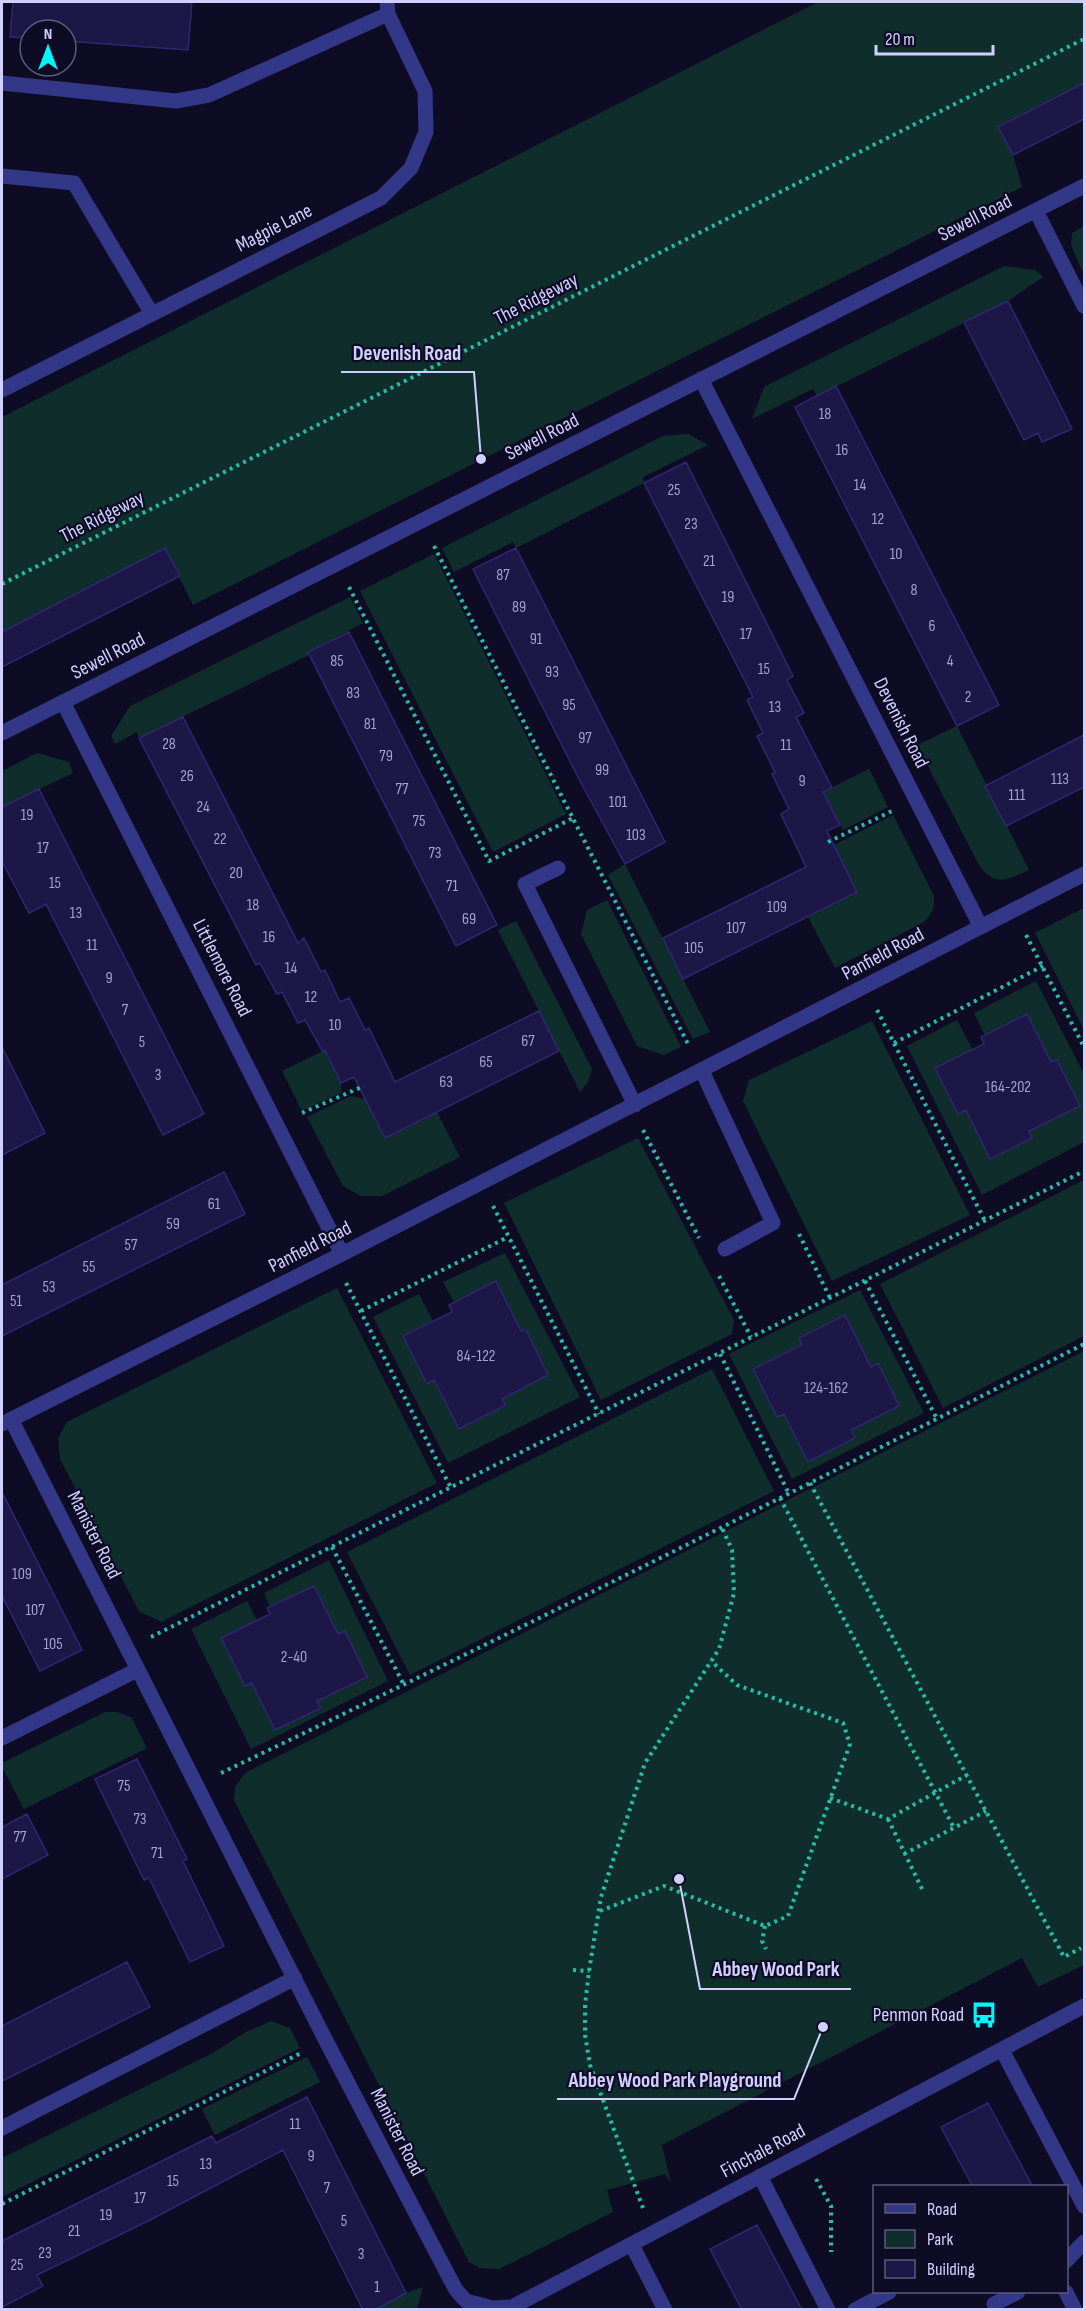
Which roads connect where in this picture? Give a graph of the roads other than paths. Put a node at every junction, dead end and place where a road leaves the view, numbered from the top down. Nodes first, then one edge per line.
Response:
1 (388, 8) edge
2 (2, 83) edge
3 (2, 176) edge
4 (1084, 186) edge
5 (1036, 211) junction
6 (1084, 306) edge
7 (152, 314) junction
8 (701, 379) junction
9 (2, 390) edge
10 (63, 702) junction
11 (2, 733) edge
12 (558, 868) dead end
13 (1084, 874) edge
14 (981, 927) junction
15 (702, 1071) junction
16 (633, 1105) junction
17 (724, 1249) dead end
18 (338, 1256) junction
19 (6, 1422) edge
20 (137, 1670) junction
21 (2, 1738) edge
22 (295, 1978) junction
23 (1084, 2006) edge
24 (1002, 2050) junction
25 (2, 2128) edge
26 (760, 2176) junction
27 (1084, 2206) edge
28 (1084, 2242) edge
29 (632, 2245) junction
30 (1068, 2259) edge
31 (887, 2293) edge
32 (1015, 2293) edge
33 (1066, 2293) edge
34 (992, 2302) edge
35 (463, 2306) edge
36 (665, 2310) edge
37 (828, 2310) edge
38 (855, 2310) edge
39 (1075, 2310) edge

1 - 2 street
1 - 7 street, Magpie Lane
3 - 7 street
4 - 5 street, Sewell Road
5 - 6 street, Sewell Road
5 - 8 street, Sewell Road
7 - 9 street, Magpie Lane
8 - 10 street, Sewell Road
8 - 14 street, Devenish Road
10 - 11 street, Sewell Road
10 - 18 street, Littlemore Road
12 - 16 street
13 - 14 street, Panfield Road
14 - 15 street, Panfield Road
15 - 16 street, Panfield Road
15 - 17 street
16 - 18 street, Panfield Road
18 - 19 street, Panfield Road
19 - 20 street, Manister Road
20 - 21 street
20 - 22 street, Manister Road
22 - 25 street
22 - 35 street, Manister Road
23 - 24 street, Finchale Road
24 - 26 street, Finchale Road
24 - 27 street
26 - 29 street, Finchale Road
26 - 37 street
28 - 30 street
29 - 35 street, Finchale Road
29 - 36 street
31 - 38 street
32 - 34 street
33 - 39 street

